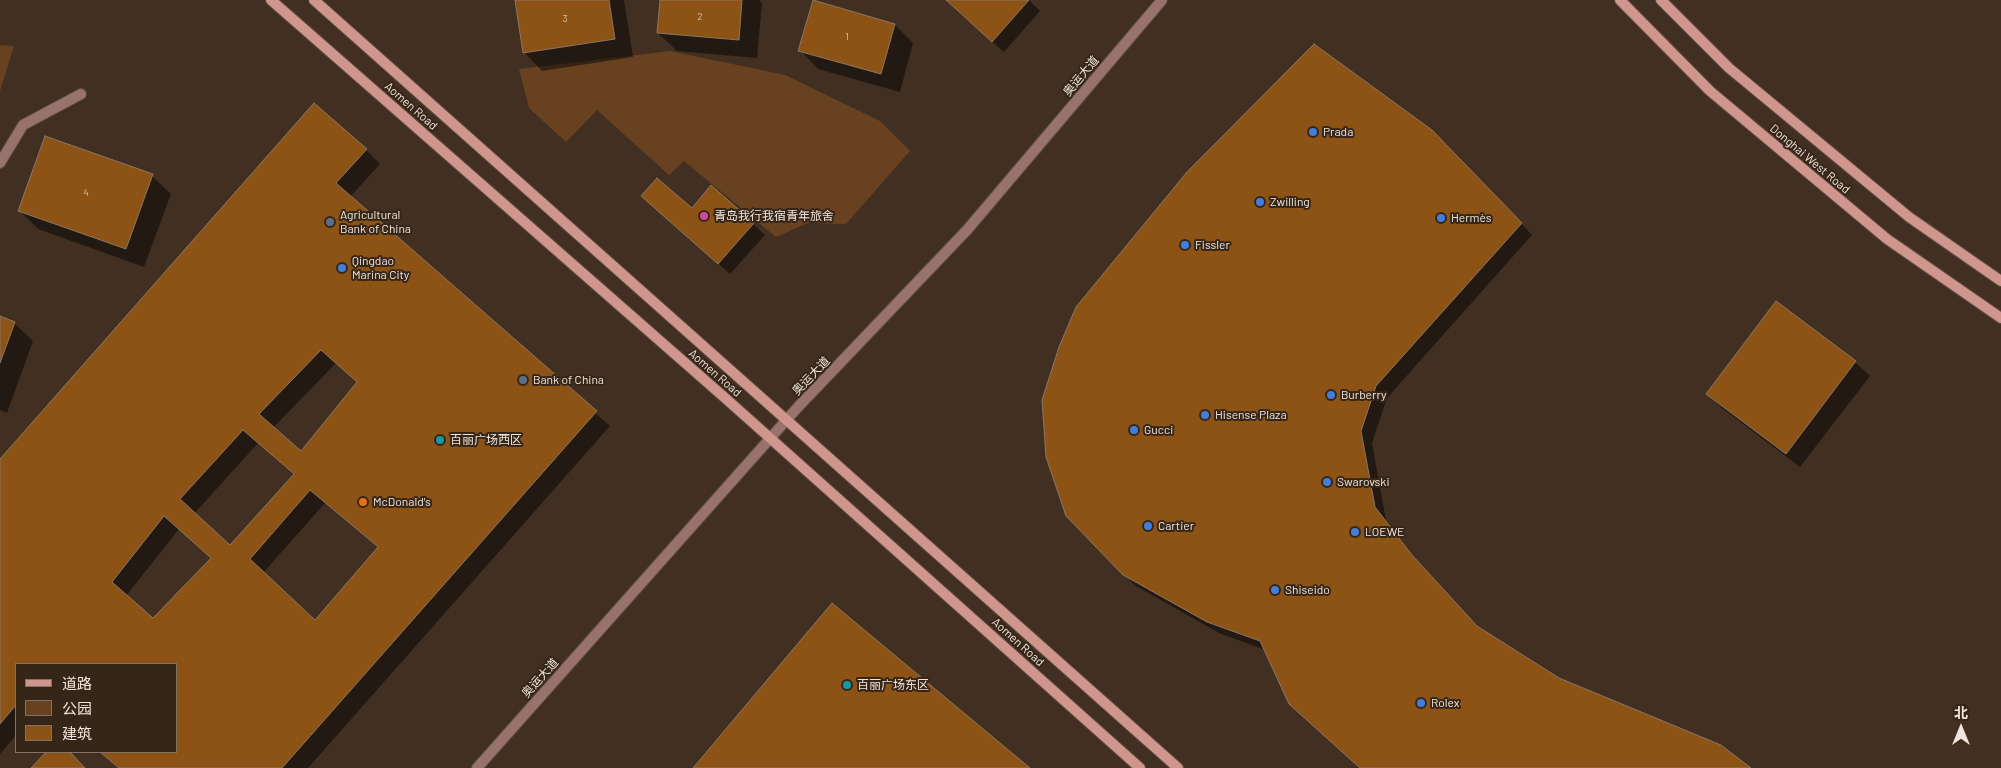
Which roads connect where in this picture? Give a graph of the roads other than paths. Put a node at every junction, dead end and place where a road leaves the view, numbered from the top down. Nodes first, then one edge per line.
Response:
1 (271, 0) edge
2 (314, 0) edge
3 (1162, 0) edge
4 (1620, 0) edge
5 (1661, 0) edge
6 (81, 94) dead end
7 (0, 163) edge
8 (2001, 281) edge
9 (2001, 318) edge
10 (787, 419) junction
11 (770, 438) junction
12 (477, 768) edge
13 (1140, 768) edge
14 (1178, 768) edge

1 - 11 main road, Aomen Road
2 - 10 main road, Aomen Road
3 - 10 street, 奥运大道
4 - 9 main road, Donghai West Road
5 - 8 main road, Donghai West Road
6 - 7 street
10 - 11 street, 奥运大道
10 - 14 main road, Aomen Road
11 - 12 street, 奥运大道
11 - 13 main road, Aomen Road

